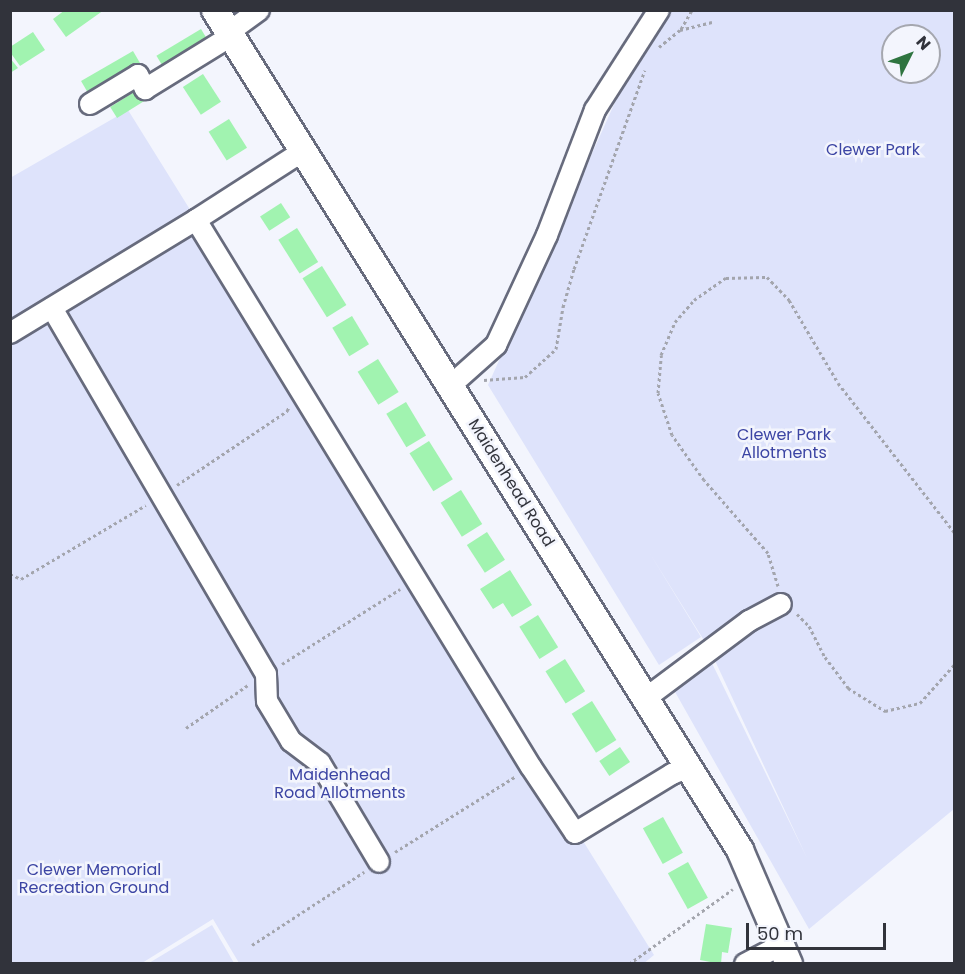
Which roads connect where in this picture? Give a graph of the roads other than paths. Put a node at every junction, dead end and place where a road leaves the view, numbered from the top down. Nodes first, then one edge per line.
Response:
1 (215, 10) edge
2 (259, 10) edge
3 (659, 10) edge
4 (230, 34) junction
5 (90, 104) dead end
6 (303, 151) junction
7 (196, 220) junction
8 (52, 308) junction
9 (10, 333) edge
10 (450, 386) junction
11 (781, 604) road end
12 (646, 698) junction
13 (689, 767) junction
14 (379, 862) dead end
15 (786, 954) edge
16 (745, 963) edge

1 - 4 main road, Maidenhead Road
2 - 4 street
3 - 10 street
4 - 5 street
4 - 6 main road, Maidenhead Road
6 - 7 street
6 - 10 main road, Maidenhead Road
7 - 8 street
7 - 13 street
8 - 9 street
8 - 14 street
10 - 12 main road, Maidenhead Road
11 - 12 street
12 - 13 main road, Maidenhead Road
13 - 15 main road, Maidenhead Road
15 - 16 street

